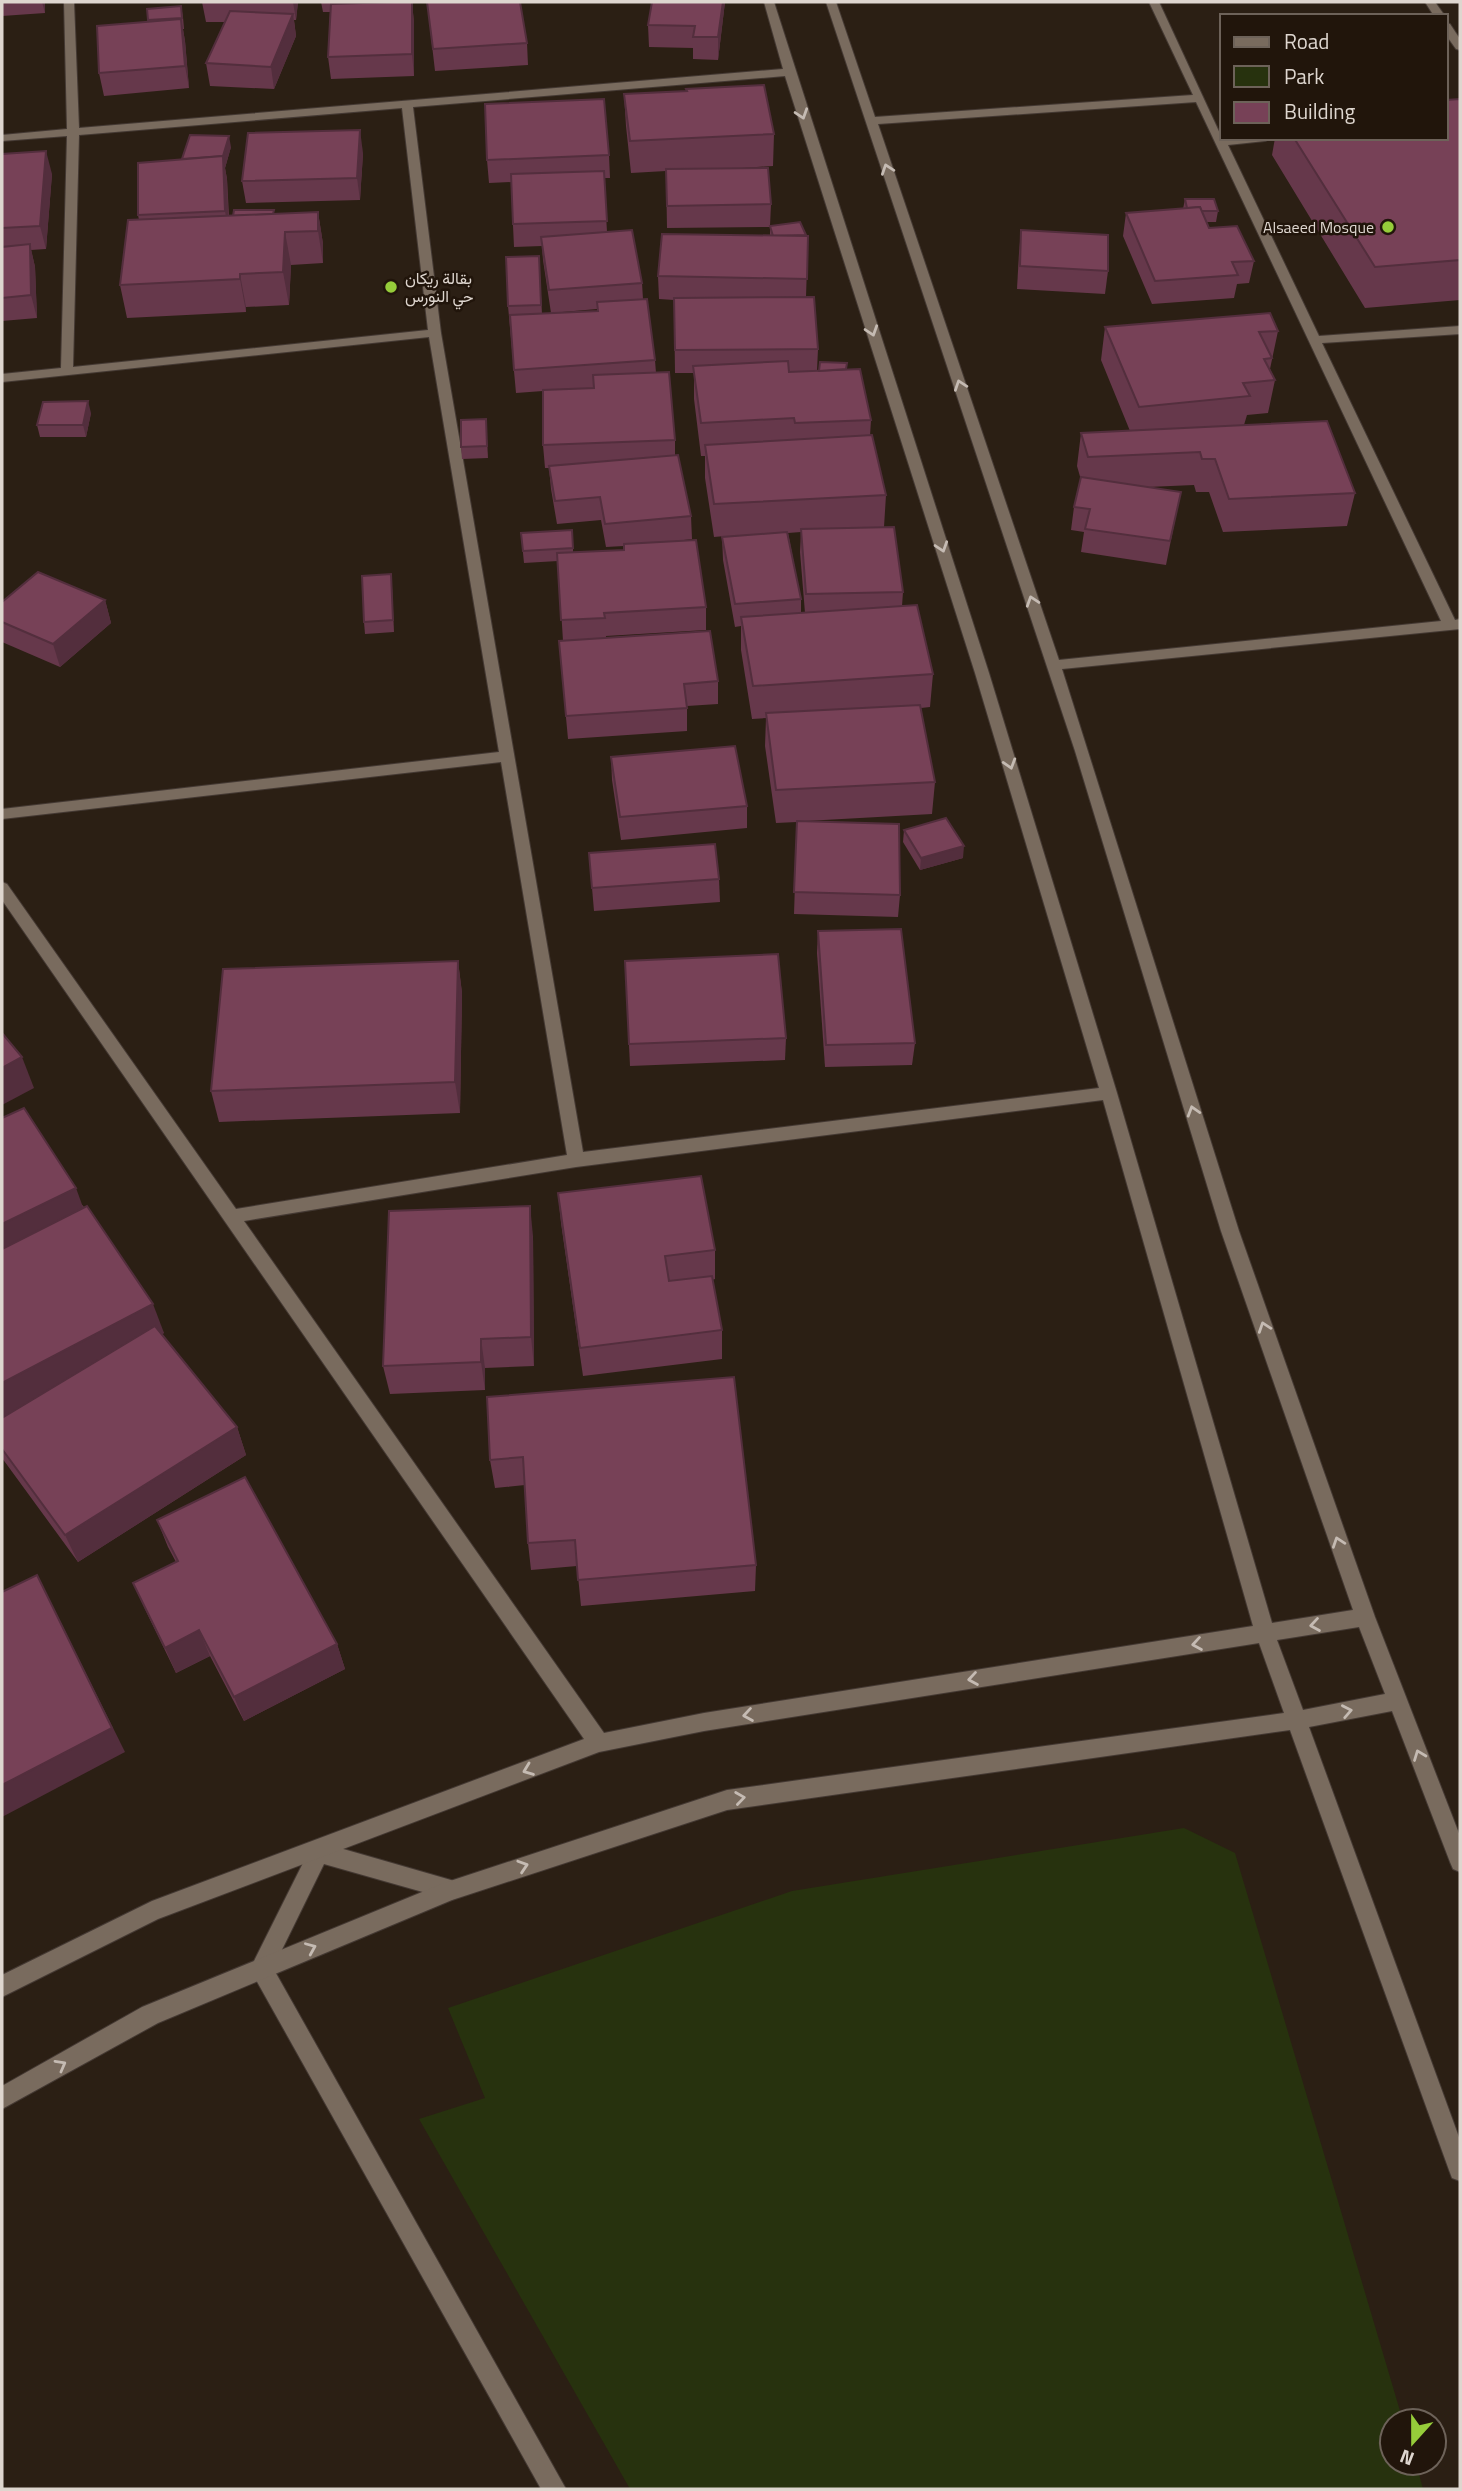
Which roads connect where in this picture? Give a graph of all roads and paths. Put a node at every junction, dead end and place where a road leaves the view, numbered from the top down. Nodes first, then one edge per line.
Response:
1 (69, 2) edge
2 (769, 2) edge
3 (831, 2) edge
4 (1154, 2) edge
5 (1448, 29) edge
6 (1460, 47) edge
7 (789, 72) junction
8 (1200, 98) junction
9 (408, 103) junction
10 (870, 121) junction
11 (73, 133) junction
12 (2, 138) edge
13 (1220, 140) edge
14 (1243, 140) edge
15 (1221, 142) joint
16 (1460, 330) edge
17 (435, 332) junction
18 (1315, 340) junction
19 (67, 371) junction
20 (2, 378) edge
21 (1455, 625) edge
22 (1053, 666) junction
23 (506, 755) junction
24 (2, 814) edge
25 (2, 888) edge
26 (1109, 1093) junction
27 (576, 1160) junction
28 (234, 1216) junction
29 (1365, 1617) junction
30 (1265, 1633) junction
31 (1398, 1701) junction
32 (1297, 1720) junction
33 (599, 1743) junction
34 (1452, 1817) edge
35 (1460, 1862) edge
36 (451, 1890) junction
37 (261, 1969) junction
38 (2, 1986) edge
39 (2, 2098) edge
40 (1460, 2170) edge
41 (554, 2489) edge

1 - 11 street
2 - 7 street
3 - 10 street
4 - 8 street
5 - 6 street
7 - 9 street
7 -> 26 street
8 - 10 street
8 - 13 street
9 - 11 street
9 - 17 street
22 -> 10 street
11 - 12 street
11 - 19 street
14 - 15 street
15 - 18 street
16 - 18 street
17 - 19 street
17 - 23 street
18 - 21 street
19 - 20 street
21 - 22 street
29 -> 22 street
23 - 24 street
23 - 27 street
25 - 28 street
26 - 27 street
26 - 30 street
27 - 28 street
28 - 33 street
29 -> 30 street
29 - 31 street
30 - 32 street
30 -> 33 street
32 -> 31 street
34 -> 31 street
36 -> 32 street
32 - 40 street
33 -> 38 street
34 - 35 street
37 -> 36 street
36 - 37 street
39 -> 37 street
37 - 41 street

